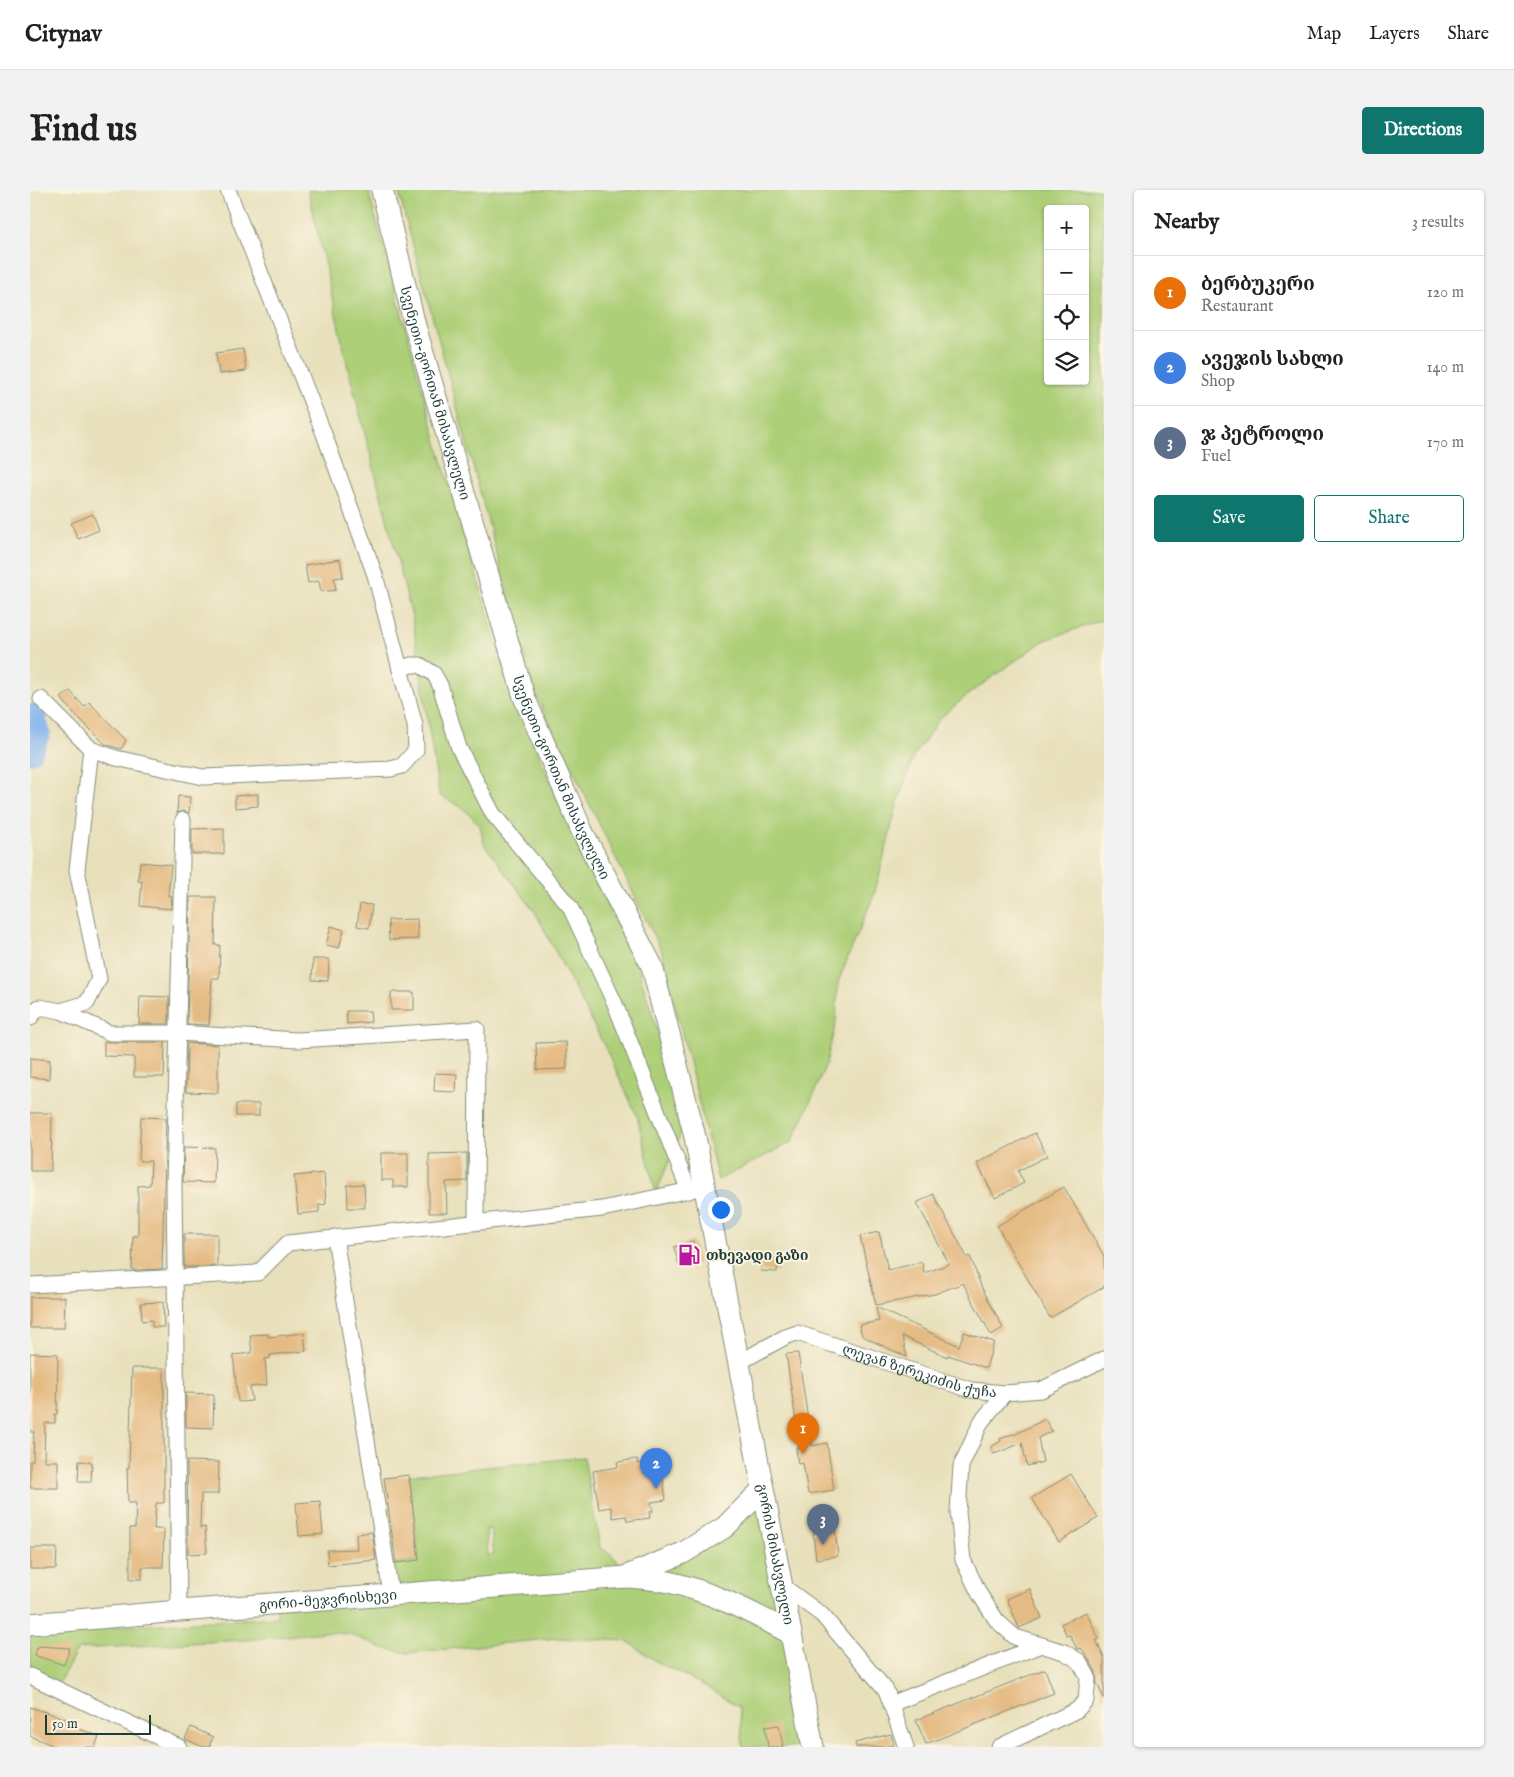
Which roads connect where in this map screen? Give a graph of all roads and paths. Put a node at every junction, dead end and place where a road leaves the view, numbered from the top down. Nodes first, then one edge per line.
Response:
1 (228, 190) edge
2 (382, 190) edge
3 (400, 669) junction
4 (41, 699) dead end
5 (91, 749) junction
6 (182, 820) dead end
7 (61, 1011) junction
8 (33, 1012) edge
9 (177, 1033) junction
10 (697, 1189) junction
11 (476, 1222) junction
12 (335, 1237) junction
13 (176, 1277) junction
14 (30, 1285) edge
15 (1104, 1359) edge
16 (738, 1363) junction
17 (1004, 1393) junction
18 (762, 1490) junction
19 (626, 1577) junction
20 (780, 1584) junction
21 (391, 1594) junction
22 (179, 1610) junction
23 (30, 1624) edge
24 (790, 1633) junction
25 (1041, 1645) junction
26 (30, 1676) edge
27 (891, 1704) junction
28 (179, 1747) edge
29 (813, 1747) edge
30 (906, 1747) edge
31 (999, 1747) edge

1 - 3 street
2 - 10 main road, სვენეთი-გორთან მისასვლელი
3 - 5 street
3 - 10 street
4 - 5 street
5 - 7 street
6 - 9 street
7 - 8 street
7 - 9 street
9 - 11 street
9 - 13 street
10 - 11 street
10 - 16 main road, სვენეთი-გორთან მისასვლელი
11 - 12 street
12 - 13 street
12 - 21 street
13 - 14 street
13 - 22 street
15 - 17 street, ლევან ზერეკიძის ქუჩა
16 - 17 street, ლევან ზერეკიძის ქუჩა
16 - 18 main road, გორის მისასვლელი
17 - 25 street
18 - 19 main road, გორი-მეჯვრისხევი
18 - 20 main road, გორის მისასვლელი
19 - 21 main road, გორი-მეჯვრისხევი
19 - 24 main road, გორი-მეჯვრისხევი
20 - 24 main road, გორის მისასვლელი
20 - 27 street
21 - 22 main road, გორი-მეჯვრისხევი
22 - 23 main road, გორი-მეჯვრისხევი
24 - 29 main road, გორის მისასვლელი
25 - 27 street
25 - 31 street
26 - 28 street
27 - 30 street

